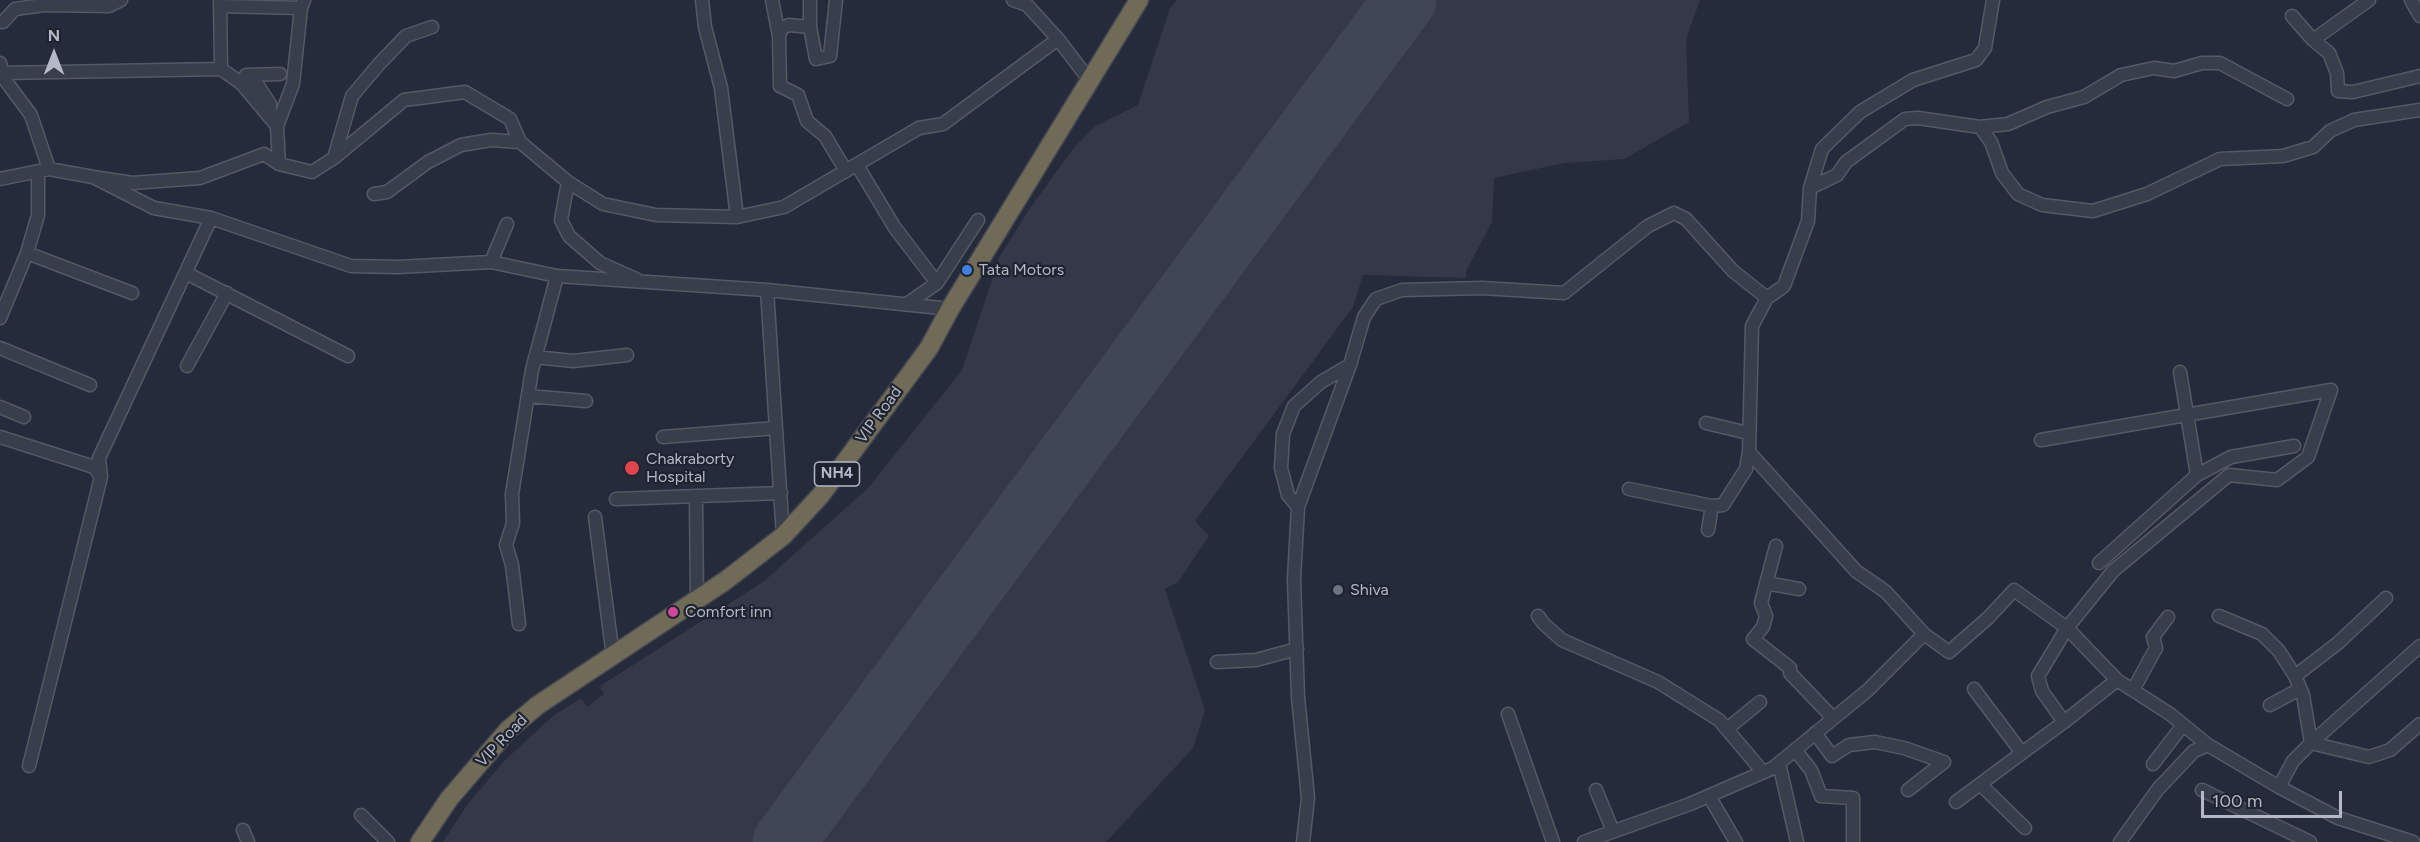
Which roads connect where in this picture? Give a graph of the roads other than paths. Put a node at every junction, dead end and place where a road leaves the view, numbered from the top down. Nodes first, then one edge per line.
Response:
1 (121, 0) edge
2 (702, 0) edge
3 (772, 0) edge
4 (810, 0) edge
5 (836, 0) edge
6 (1013, 0) edge
7 (1139, 0) edge
8 (1993, 0) edge
9 (2369, 0) edge
10 (2411, 0) edge
11 (220, 3) edge
12 (303, 4) edge
13 (2292, 16) dead end
14 (2420, 16) edge
15 (2, 20) edge
16 (432, 27) dead end
17 (810, 27) junction
18 (0, 35) edge
19 (779, 36) junction
20 (1058, 39) junction
21 (2313, 40) junction
22 (1, 68) edge
23 (221, 69) junction
24 (280, 74) dead end
25 (2420, 76) edge
26 (1090, 81) junction
27 (2287, 99) dead end
28 (2420, 110) edge
29 (274, 122) junction
30 (1980, 127) junction
31 (520, 142) junction
32 (334, 158) junction
33 (279, 164) junction
34 (857, 165) junction
35 (43, 170) junction
36 (846, 171) junction
37 (93, 177) junction
38 (0, 179) edge
39 (567, 182) junction
40 (1810, 188) junction
41 (374, 194) dead end
42 (737, 217) junction
43 (211, 218) junction
44 (978, 220) dead end
45 (507, 224) dead end
46 (27, 253) junction
47 (491, 262) junction
48 (186, 273) junction
49 (557, 276) junction
50 (641, 282) junction
51 (937, 283) junction
52 (766, 290) junction
53 (132, 293) dead end
54 (227, 293) junction
55 (1767, 298) junction
56 (907, 304) junction
57 (950, 309) junction
58 (0, 318) edge
59 (0, 348) edge
60 (627, 355) dead end
61 (348, 356) dead end
62 (535, 357) junction
63 (1350, 364) junction
64 (187, 366) dead end
65 (2180, 372) dead end
66 (90, 385) dead end
67 (528, 396) junction
68 (586, 401) dead end
69 (0, 407) edge
70 (2187, 416) junction
71 (24, 417) dead end
72 (1706, 423) dead end
73 (776, 428) junction
74 (1748, 433) junction
75 (0, 437) edge
76 (663, 437) dead end
77 (2041, 440) dead end
78 (2294, 446) dead end
79 (1749, 452) junction
80 (2197, 475) junction
81 (101, 477) junction
82 (1629, 489) dead end
83 (781, 493) junction
84 (696, 497) junction
85 (616, 499) dead end
86 (1712, 506) junction
87 (1298, 507) junction
88 (595, 517) dead end
89 (1708, 530) dead end
90 (783, 536) junction
91 (1776, 546) dead end
92 (2099, 563) dead end
93 (1766, 583) junction
94 (1799, 589) dead end
95 (2386, 598) dead end
96 (697, 600) junction
97 (1538, 616) dead end
98 (2219, 616) dead end
99 (2168, 617) dead end
100 (519, 624) dead end
101 (2067, 628) junction
102 (1924, 634) junction
103 (2420, 646) edge
104 (1296, 649) junction
105 (613, 657) junction
106 (1217, 662) dead end
107 (2295, 676) junction
108 (2117, 680) junction
109 (1974, 689) dead end
110 (2301, 689) junction
111 (2133, 690) junction
112 (1760, 702) dead end
113 (2270, 705) dead end
114 (1508, 714) dead end
115 (1833, 718) junction
116 (2064, 722) junction
117 (2183, 724) junction
118 (2420, 724) edge
119 (1727, 729) junction
120 (1815, 733) junction
121 (2311, 743) junction
122 (2208, 745) junction
123 (1795, 750) junction
124 (2022, 753) junction
125 (1779, 763) junction
126 (2153, 764) dead end
127 (29, 766) dead end
128 (1763, 772) junction
129 (1980, 784) junction
130 (2279, 787) junction
131 (1596, 790) dead end
132 (1908, 790) dead end
133 (2202, 790) dead end
134 (1709, 796) junction
135 (1956, 802) dead end
136 (361, 815) dead end
137 (2025, 828) dead end
138 (1612, 831) junction
139 (388, 842) edge
140 (420, 842) edge
141 (1304, 842) edge
142 (1553, 842) edge
143 (1584, 842) edge
144 (1736, 842) edge
145 (1797, 842) edge
146 (1853, 842) edge
147 (2120, 842) edge
148 (2308, 842) edge
149 (2413, 842) edge

1 - 15 street
2 - 42 street
3 - 19 street
4 - 17 street
5 - 17 street
6 - 20 street
7 - 26 highway, VIP Road / NH4
8 - 40 street
9 - 21 street
10 - 14 street
11 - 12 street
11 - 23 street
12 - 29 street
13 - 21 street
15 - 18 street
16 - 32 street
17 - 19 street
19 - 36 street
20 - 26 street
20 - 34 street
21 - 25 street
22 - 23 street
22 - 35 street
23 - 29 street
24 - 29 street
26 - 57 highway, VIP Road / NH4
27 - 30 street
28 - 30 street
29 - 33 street
30 - 40 street
31 - 32 street
31 - 39 street
31 - 41 street
32 - 33 street
33 - 37 street
34 - 36 street
34 - 51 street
35 - 37 street
35 - 38 street
35 - 46 street
36 - 42 street
37 - 43 street
39 - 42 street
39 - 50 street
40 - 55 street
43 - 47 street
43 - 48 street
44 - 51 street
45 - 47 street
46 - 53 street
46 - 58 street
47 - 49 street
48 - 54 street
48 - 81 street
49 - 50 street
49 - 62 street
50 - 52 street
51 - 56 street
52 - 56 street
52 - 73 street
54 - 61 street
54 - 64 street
55 - 63 street
55 - 74 street
56 - 57 street
57 - 90 highway, VIP Road / NH4
59 - 66 street
60 - 62 street
62 - 67 street
63 - 87 street
63 - 87 street
65 - 70 street
67 - 68 street
67 - 100 street
69 - 71 street
70 - 77 street
70 - 80 street
70 - 101 street
72 - 74 street
73 - 76 street
73 - 83 street
74 - 79 street
75 - 81 street
78 - 80 street
79 - 86 street
79 - 102 street
80 - 92 street
81 - 127 street
82 - 86 street
83 - 84 street
83 - 90 street
84 - 85 street
84 - 96 street
86 - 89 street
87 - 104 street
88 - 105 street
90 - 96 highway, VIP Road / NH4
91 - 93 street
93 - 94 street
93 - 115 street
95 - 107 street
96 - 105 highway, VIP Road / NH4
97 - 119 street
98 - 107 street
99 - 111 street
101 - 102 street
101 - 108 street
101 - 116 street
102 - 115 street
103 - 121 street
104 - 106 street
104 - 141 street
105 - 140 highway, VIP Road / NH4
107 - 110 street
108 - 111 street
108 - 116 street
109 - 124 street
110 - 113 street
110 - 121 street
111 - 117 street
112 - 119 street
114 - 142 street
115 - 120 street
116 - 124 street
117 - 122 street
117 - 126 street
118 - 121 street
119 - 128 street
120 - 123 street
120 - 132 street
121 - 130 street
122 - 130 street
122 - 147 street
123 - 125 street
123 - 146 street
124 - 129 street
125 - 128 street
125 - 145 street
128 - 134 street
129 - 135 street
129 - 137 street
130 - 149 street
131 - 138 street
133 - 148 street
134 - 138 street
134 - 144 street
136 - 139 street
138 - 143 street

